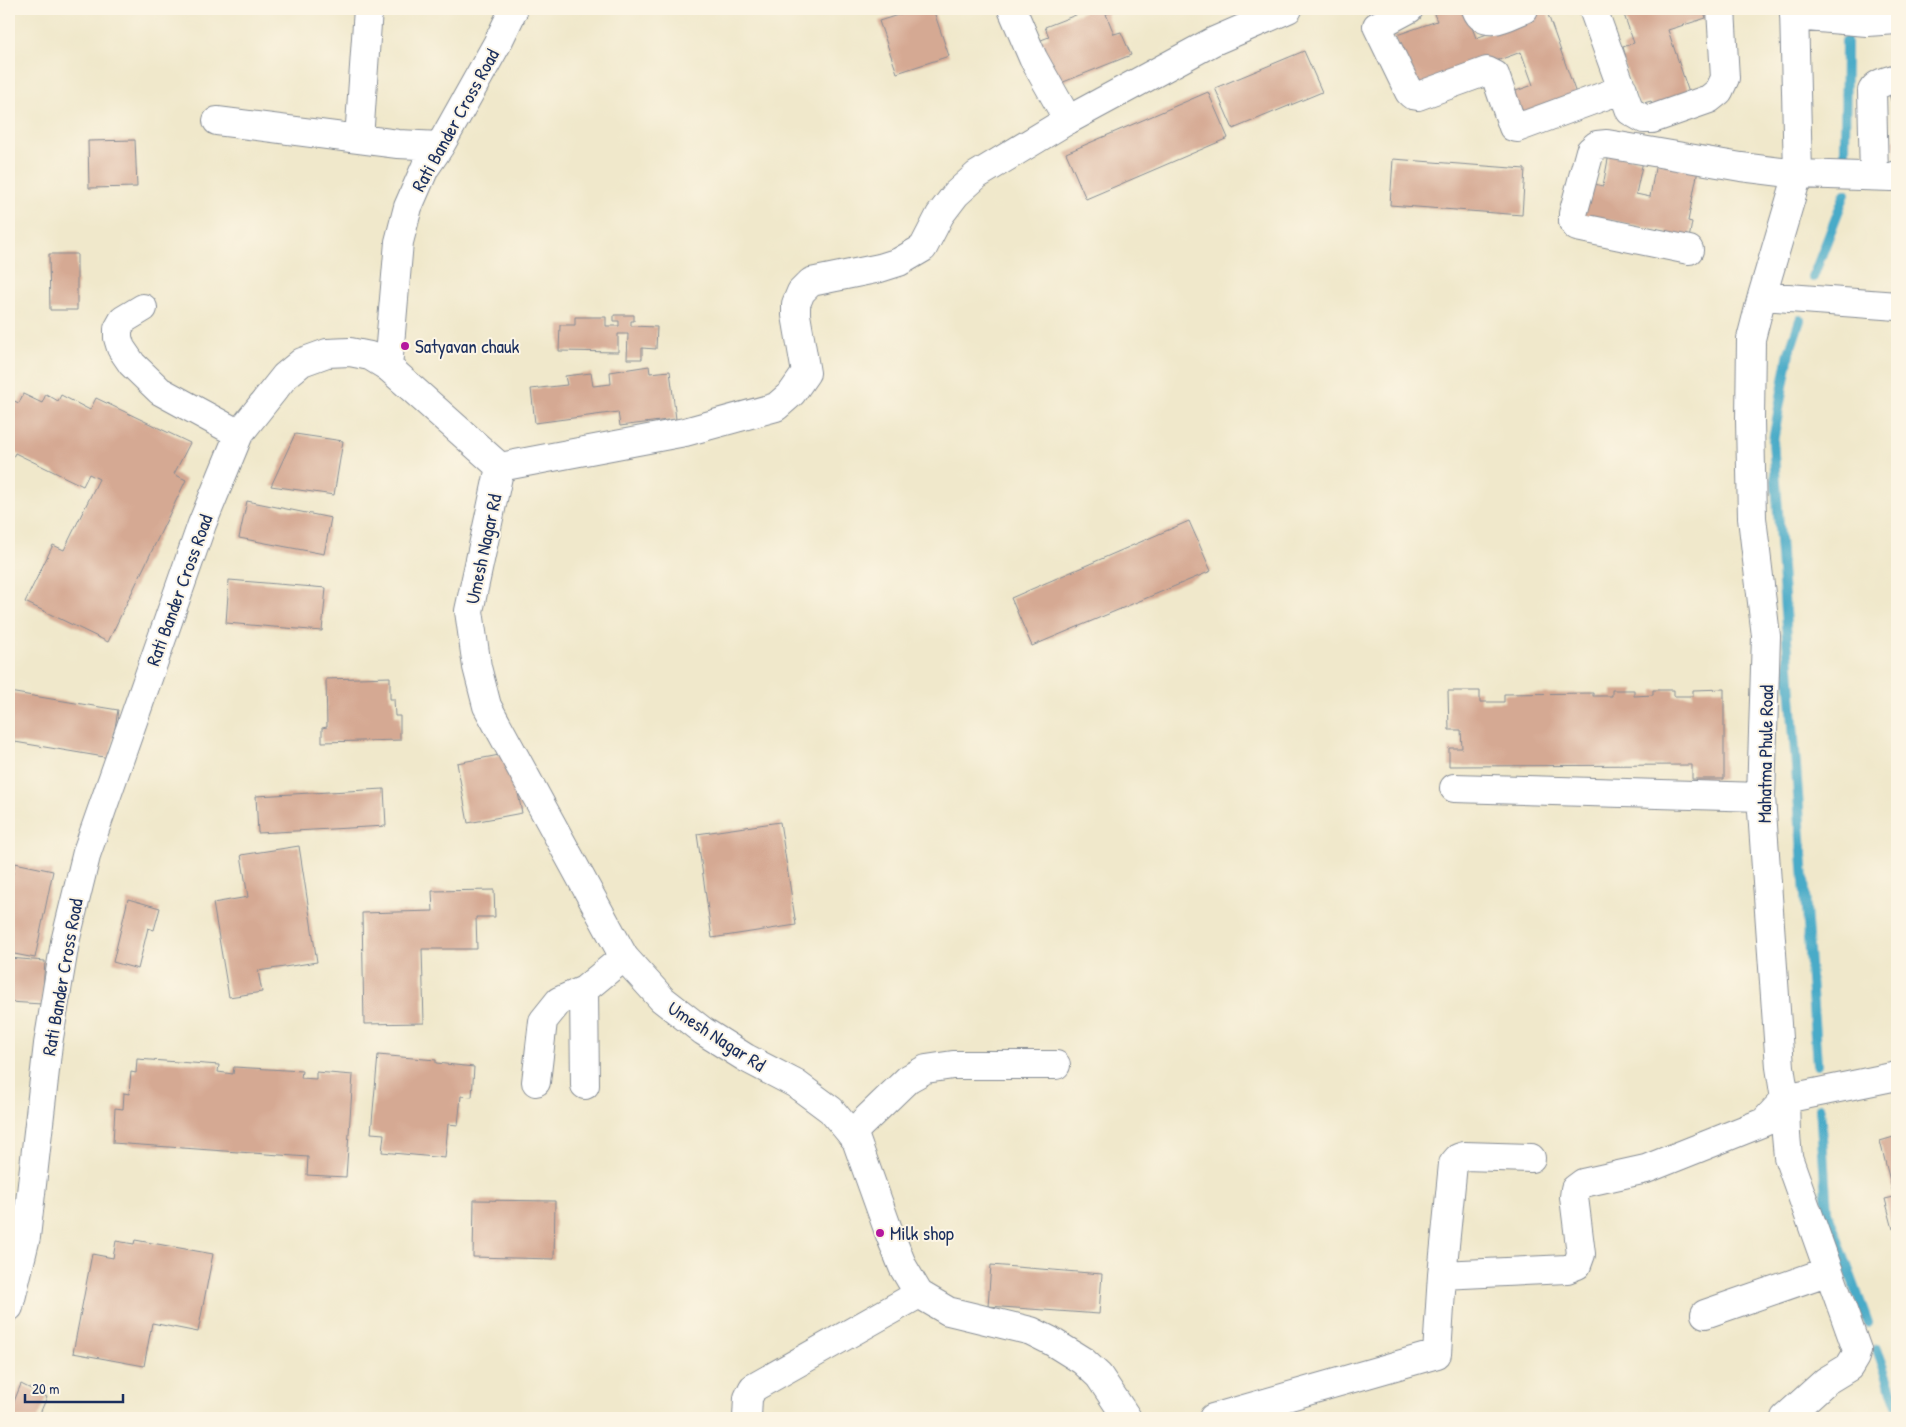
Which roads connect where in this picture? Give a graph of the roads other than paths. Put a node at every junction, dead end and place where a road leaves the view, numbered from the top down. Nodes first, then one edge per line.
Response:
1 (368, 9) edge
2 (514, 9) edge
3 (1012, 9) edge
4 (1288, 9) edge
5 (1409, 9) edge
6 (1476, 9) edge
7 (1524, 9) edge
8 (1593, 9) edge
9 (1721, 9) edge
10 (1794, 13) edge
11 (1371, 17) edge
12 (1897, 20) edge
13 (1897, 78) edge
14 (1622, 89) junction
15 (1068, 120) junction
16 (217, 121) dead end
17 (359, 139) junction
18 (440, 146) junction
19 (1798, 174) junction
20 (1886, 176) edge
21 (1689, 250) dead end
22 (1762, 296) junction
23 (1897, 306) edge
24 (143, 308) dead end
25 (388, 367) junction
26 (239, 434) junction
27 (500, 467) junction
28 (1454, 788) dead end
29 (1761, 797) junction
30 (624, 957) junction
31 (584, 990) junction
32 (1056, 1065) dead end
33 (1897, 1076) edge
34 (536, 1082) dead end
35 (584, 1085) dead end
36 (1785, 1099) junction
37 (851, 1134) junction
38 (1531, 1158) dead end
39 (1829, 1272) junction
40 (1442, 1275) junction
41 (919, 1294) junction
42 (9, 1307) edge
43 (1705, 1314) dead end
44 (747, 1418) edge
45 (1127, 1418) edge
46 (1213, 1418) edge
47 (1785, 1418) edge

1 - 17 street
2 - 18 street, Rati Bander Cross Road
3 - 15 street
4 - 15 street
5 - 11 street
6 - 7 street
8 - 14 street
9 - 14 street
10 - 12 street
10 - 19 street, Mahatma Phule Road
11 - 14 street
13 - 20 street
15 - 27 street
16 - 17 street
17 - 18 street
18 - 25 street, Rati Bander Cross Road
19 - 20 street
19 - 21 street
19 - 22 street, Mahatma Phule Road
22 - 23 street
22 - 29 street, Mahatma Phule Road
24 - 26 street
25 - 26 street, Rati Bander Cross Road
25 - 27 street
26 - 42 street, Rati Bander Cross Road
27 - 30 street, Umesh Nagar Rd
28 - 29 street
29 - 36 street, Mahatma Phule Road
30 - 31 street
30 - 37 street, Umesh Nagar Rd
31 - 34 street
31 - 35 street
32 - 37 street
33 - 36 street
36 - 39 street, Mahatma Phule Road
36 - 40 street
37 - 41 street, Umesh Nagar Rd
38 - 40 street
39 - 43 street
39 - 47 street, Mahatma Phule Road
40 - 46 street
41 - 44 street
41 - 45 street

